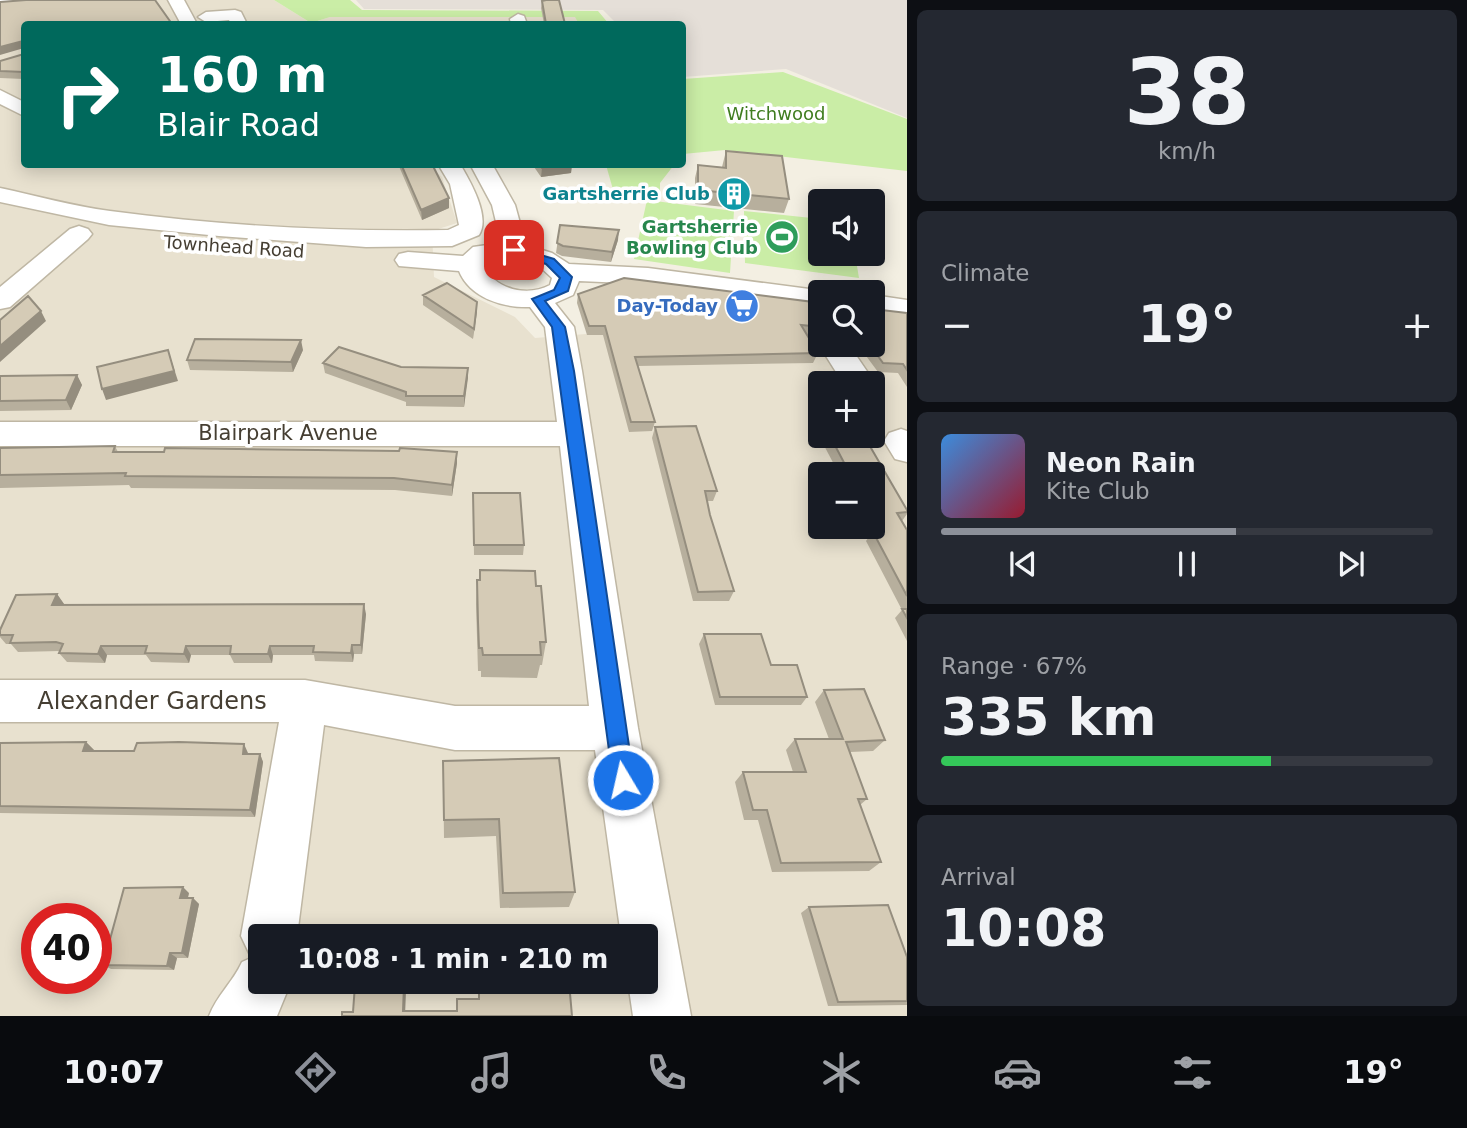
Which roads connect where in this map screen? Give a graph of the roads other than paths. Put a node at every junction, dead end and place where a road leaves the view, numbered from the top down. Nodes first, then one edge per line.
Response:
1 (27, 0) edge
2 (176, 0) edge
3 (202, 0) edge
4 (0, 2) edge
5 (187, 21) edge
6 (209, 21) edge
7 (238, 21) edge
8 (0, 88) edge
9 (21, 92) edge
10 (0, 96) edge
11 (21, 108) edge
12 (451, 168) edge
13 (484, 168) edge
14 (0, 195) edge
15 (0, 220) edge
16 (79, 234) junction
17 (514, 250) junction
18 (470, 264) junction
19 (550, 286) junction
20 (808, 295) edge
21 (0, 301) edge
22 (885, 305) edge
23 (907, 308) edge
24 (0, 434) edge
25 (576, 434) junction
26 (0, 701) edge
27 (304, 701) junction
28 (615, 728) junction
29 (271, 924) edge
30 (257, 994) edge
31 (238, 1016) edge
32 (662, 1016) edge

1 - 4 street
2 - 5 street
3 - 6 street
6 - 7 street
8 - 9 street
10 - 11 street
12 - 14 street
13 - 17 street
15 - 16 street, Townhead Road
16 - 18 street, Townhead Road
16 - 21 street
17 - 18 street
17 - 19 street
18 - 19 street
19 - 20 street
19 - 25 street
22 - 23 street
24 - 25 street, Blairpark Avenue
25 - 28 street
26 - 27 street, Alexander Gardens
27 - 28 street, Alexander Gardens
27 - 29 street
28 - 32 street
30 - 31 street

